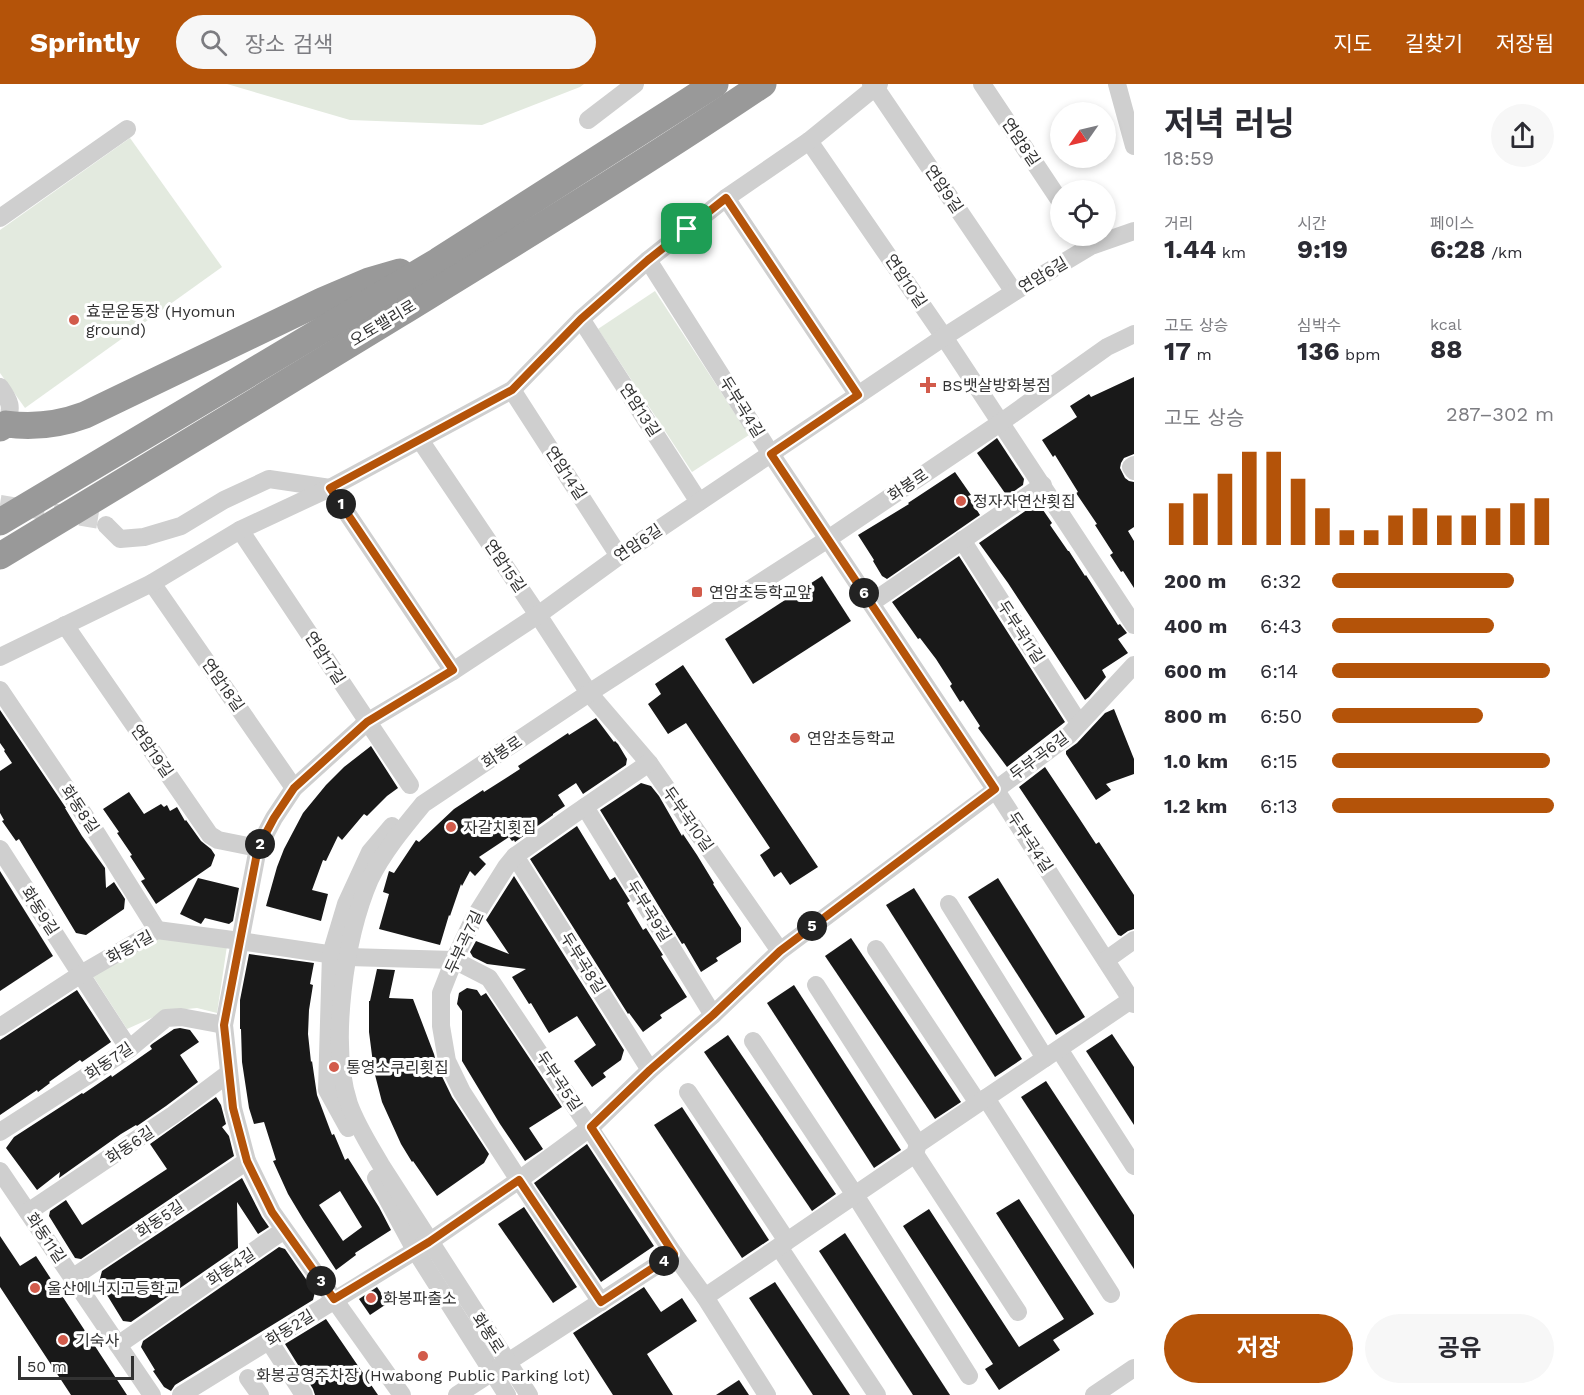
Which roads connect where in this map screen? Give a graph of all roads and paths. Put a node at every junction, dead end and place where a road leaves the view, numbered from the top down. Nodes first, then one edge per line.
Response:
1 (635, 84) edge
2 (715, 84) edge
3 (763, 84) edge
4 (982, 84) edge
5 (1117, 84) edge
6 (875, 85) edge
7 (588, 120) dead end
8 (127, 129) dead end
9 (809, 141) junction
10 (1134, 146) edge
11 (1050, 186) edge
12 (726, 198) junction
13 (0, 218) edge
14 (1134, 231) edge
15 (1116, 235) edge
16 (1081, 246) edge
17 (648, 260) junction
18 (438, 261) junction
19 (1014, 292) junction
20 (581, 319) junction
21 (1134, 334) edge
22 (944, 337) junction
23 (0, 387) edge
24 (512, 390) junction
25 (858, 395) junction
26 (998, 419) junction
27 (3, 426) edge
28 (420, 440) junction
29 (771, 454) junction
30 (1134, 465) edge
31 (1134, 471) edge
32 (1042, 485) junction
33 (330, 488) junction
34 (699, 501) junction
35 (0, 522) edge
36 (106, 525) tunnel mouth
37 (240, 530) junction
38 (824, 533) junction
39 (962, 540) junction
40 (0, 556) edge
41 (619, 556) junction
42 (152, 583) junction
43 (871, 603) junction
44 (538, 615) junction
45 (64, 625) junction
46 (1134, 625) edge
47 (0, 657) edge
48 (1134, 665) edge
49 (453, 670) junction
50 (586, 689) junction
51 (0, 690) edge
52 (367, 722) junction
53 (1079, 723) junction
54 (649, 763) junction
55 (410, 785) dead end
56 (294, 788) junction
57 (995, 789) junction
58 (585, 807) junction
59 (258, 848) junction
60 (0, 849) edge
61 (515, 856) junction
62 (949, 904) dead end
63 (157, 930) junction
64 (1134, 940) edge
65 (240, 941) junction
66 (876, 949) dead end
67 (780, 951) junction
68 (340, 956) junction
69 (454, 960) junction
70 (1106, 960) junction
71 (81, 974) junction
72 (816, 985) dead end
73 (1133, 1002) edge
74 (713, 1015) junction
75 (3, 1018) edge
76 (224, 1025) junction
77 (753, 1041) dead end
78 (129, 1049) junction
79 (1052, 1053) junction
80 (650, 1070) junction
81 (229, 1073) junction
82 (688, 1092) dead end
83 (982, 1101) junction
84 (591, 1127) junction
85 (0, 1132) edge
86 (917, 1149) junction
87 (247, 1161) junction
88 (1134, 1166) edge
89 (0, 1171) edge
90 (519, 1180) junction
91 (855, 1195) junction
92 (28, 1212) junction
93 (284, 1230) junction
94 (783, 1244) junction
95 (422, 1246) junction
96 (674, 1254) junction
97 (72, 1278) junction
98 (1111, 1294) dead end
99 (705, 1297) junction
100 (334, 1299) junction
101 (601, 1302) junction
102 (1018, 1312) dead end
103 (269, 1341) junction
104 (118, 1345) junction
105 (499, 1367) junction
106 (1134, 1368) edge
107 (969, 1376) dead end
108 (248, 1378) dead end
109 (152, 1395) edge
110 (181, 1395) edge
111 (260, 1395) edge
112 (304, 1395) edge
113 (402, 1395) edge
114 (457, 1395) edge
115 (507, 1395) edge
116 (529, 1395) edge
117 (767, 1395) edge
118 (877, 1395) edge
119 (1094, 1395) edge

1 - 7 street
2 - 18 highway, 오토밸리로
3 - 40 highway, 오토밸리로
4 - 11 street, 연암8길
5 - 10 street
6 - 9 street
6 - 19 street, 연암9길
8 - 13 street
9 - 12 street
9 - 22 street, 연암10길
12 - 17 street
12 - 25 street
14 - 15 street, 연암6길
16 - 19 street, 연암6길
17 - 20 street
17 - 29 street, 두부곡4길
18 - 27 highway
18 - 35 highway, 오토밸리로
19 - 22 street, 연암6길
20 - 24 street
20 - 34 street, 연암13길
21 - 26 street
22 - 25 street, 연암6길
22 - 26 street, 연암10길
23 - 27 street
24 - 28 street
24 - 41 street, 연암14길
25 - 29 street, 연암6길
26 - 32 street, 연암10길
26 - 38 street
28 - 33 street
28 - 44 street, 연암15길
29 - 34 street, 연암6길
29 - 38 street, 두부곡4길
30 - 31 street
32 - 39 street
32 - 46 street, 연암10길
33 - 36 street
33 - 37 street
33 - 49 street
34 - 41 street, 연암6길
37 - 42 street
37 - 52 street, 연암17길
38 - 43 street, 두부곡4길
38 - 50 street
39 - 43 street
39 - 53 street, 두부곡11길
41 - 44 street, 연암6길
42 - 45 street
42 - 56 street, 연암18길
43 - 57 street, 두부곡4길
44 - 49 street, 연암6길
44 - 50 street, 연암15길
45 - 47 street
45 - 59 street, 연암19길
48 - 53 street, 두부곡6길
49 - 52 street, 연암6길
50 - 54 street, 두부곡10길
50 - 68 street, 화봉로
50 - 68 street
51 - 63 street, 화동8길
52 - 55 street, 연암17길
52 - 56 street, 연암6길
53 - 57 street, 두부곡6길
54 - 58 street, 두부곡7길
54 - 67 street, 두부곡10길
56 - 59 street, 연암6길
57 - 67 street, 두부곡6길
57 - 70 street, 두부곡4길
58 - 61 street, 두부곡7길
58 - 74 street, 두부곡9길
59 - 65 street, 연암6길
60 - 71 street, 화동9길
61 - 69 street, 두부곡7길
61 - 80 street, 두부곡8길
62 - 79 street
63 - 65 street, 화동1길
63 - 71 street, 화동1길
64 - 70 street
65 - 68 street, 화동1길
65 - 76 street, 연암6길
66 - 83 street
67 - 74 street, 두부곡6길
68 - 69 street, 두부곡5길
68 - 95 street, 화봉로
69 - 84 street, 두부곡5길
69 - 90 street, 두부곡7길
70 - 73 street, 두부곡4길
71 - 75 street, 화동1길
71 - 78 street, 화동9길
72 - 86 street
73 - 79 street
74 - 80 street, 두부곡6길
76 - 78 street, 화동7길
76 - 81 street, 연암6길
77 - 91 street
78 - 85 street, 화동7길
79 - 83 street
79 - 88 street
80 - 84 street, 두부곡6길
81 - 87 street, 연암6길
81 - 92 street, 화동6길
82 - 94 street
83 - 86 street
83 - 98 street
84 - 90 street, 두부곡6길
84 - 96 street, 두부곡5길
86 - 91 street
86 - 102 street
87 - 93 street, 연암6길
87 - 97 street, 화동5길
89 - 92 street, 화동11길
90 - 95 street, 두부곡6길
90 - 101 street, 두부곡7길
91 - 94 street
91 - 107 street
92 - 97 street, 화동11길
93 - 100 street, 연암6길
93 - 104 street, 화동4길
94 - 99 street
94 - 118 street
95 - 100 street, 화동2길
95 - 105 street, 화봉로
96 - 99 street, 두부곡5길
96 - 101 street
97 - 104 street, 화동11길
99 - 117 street, 두부곡5길
100 - 103 street, 화동2길
100 - 113 street, 연암6길
101 - 105 street
103 - 110 street, 화동2길
103 - 112 street
104 - 109 street, 화동11길
105 - 114 street
105 - 115 street
105 - 116 street, 화봉로
106 - 119 street
108 - 111 street

